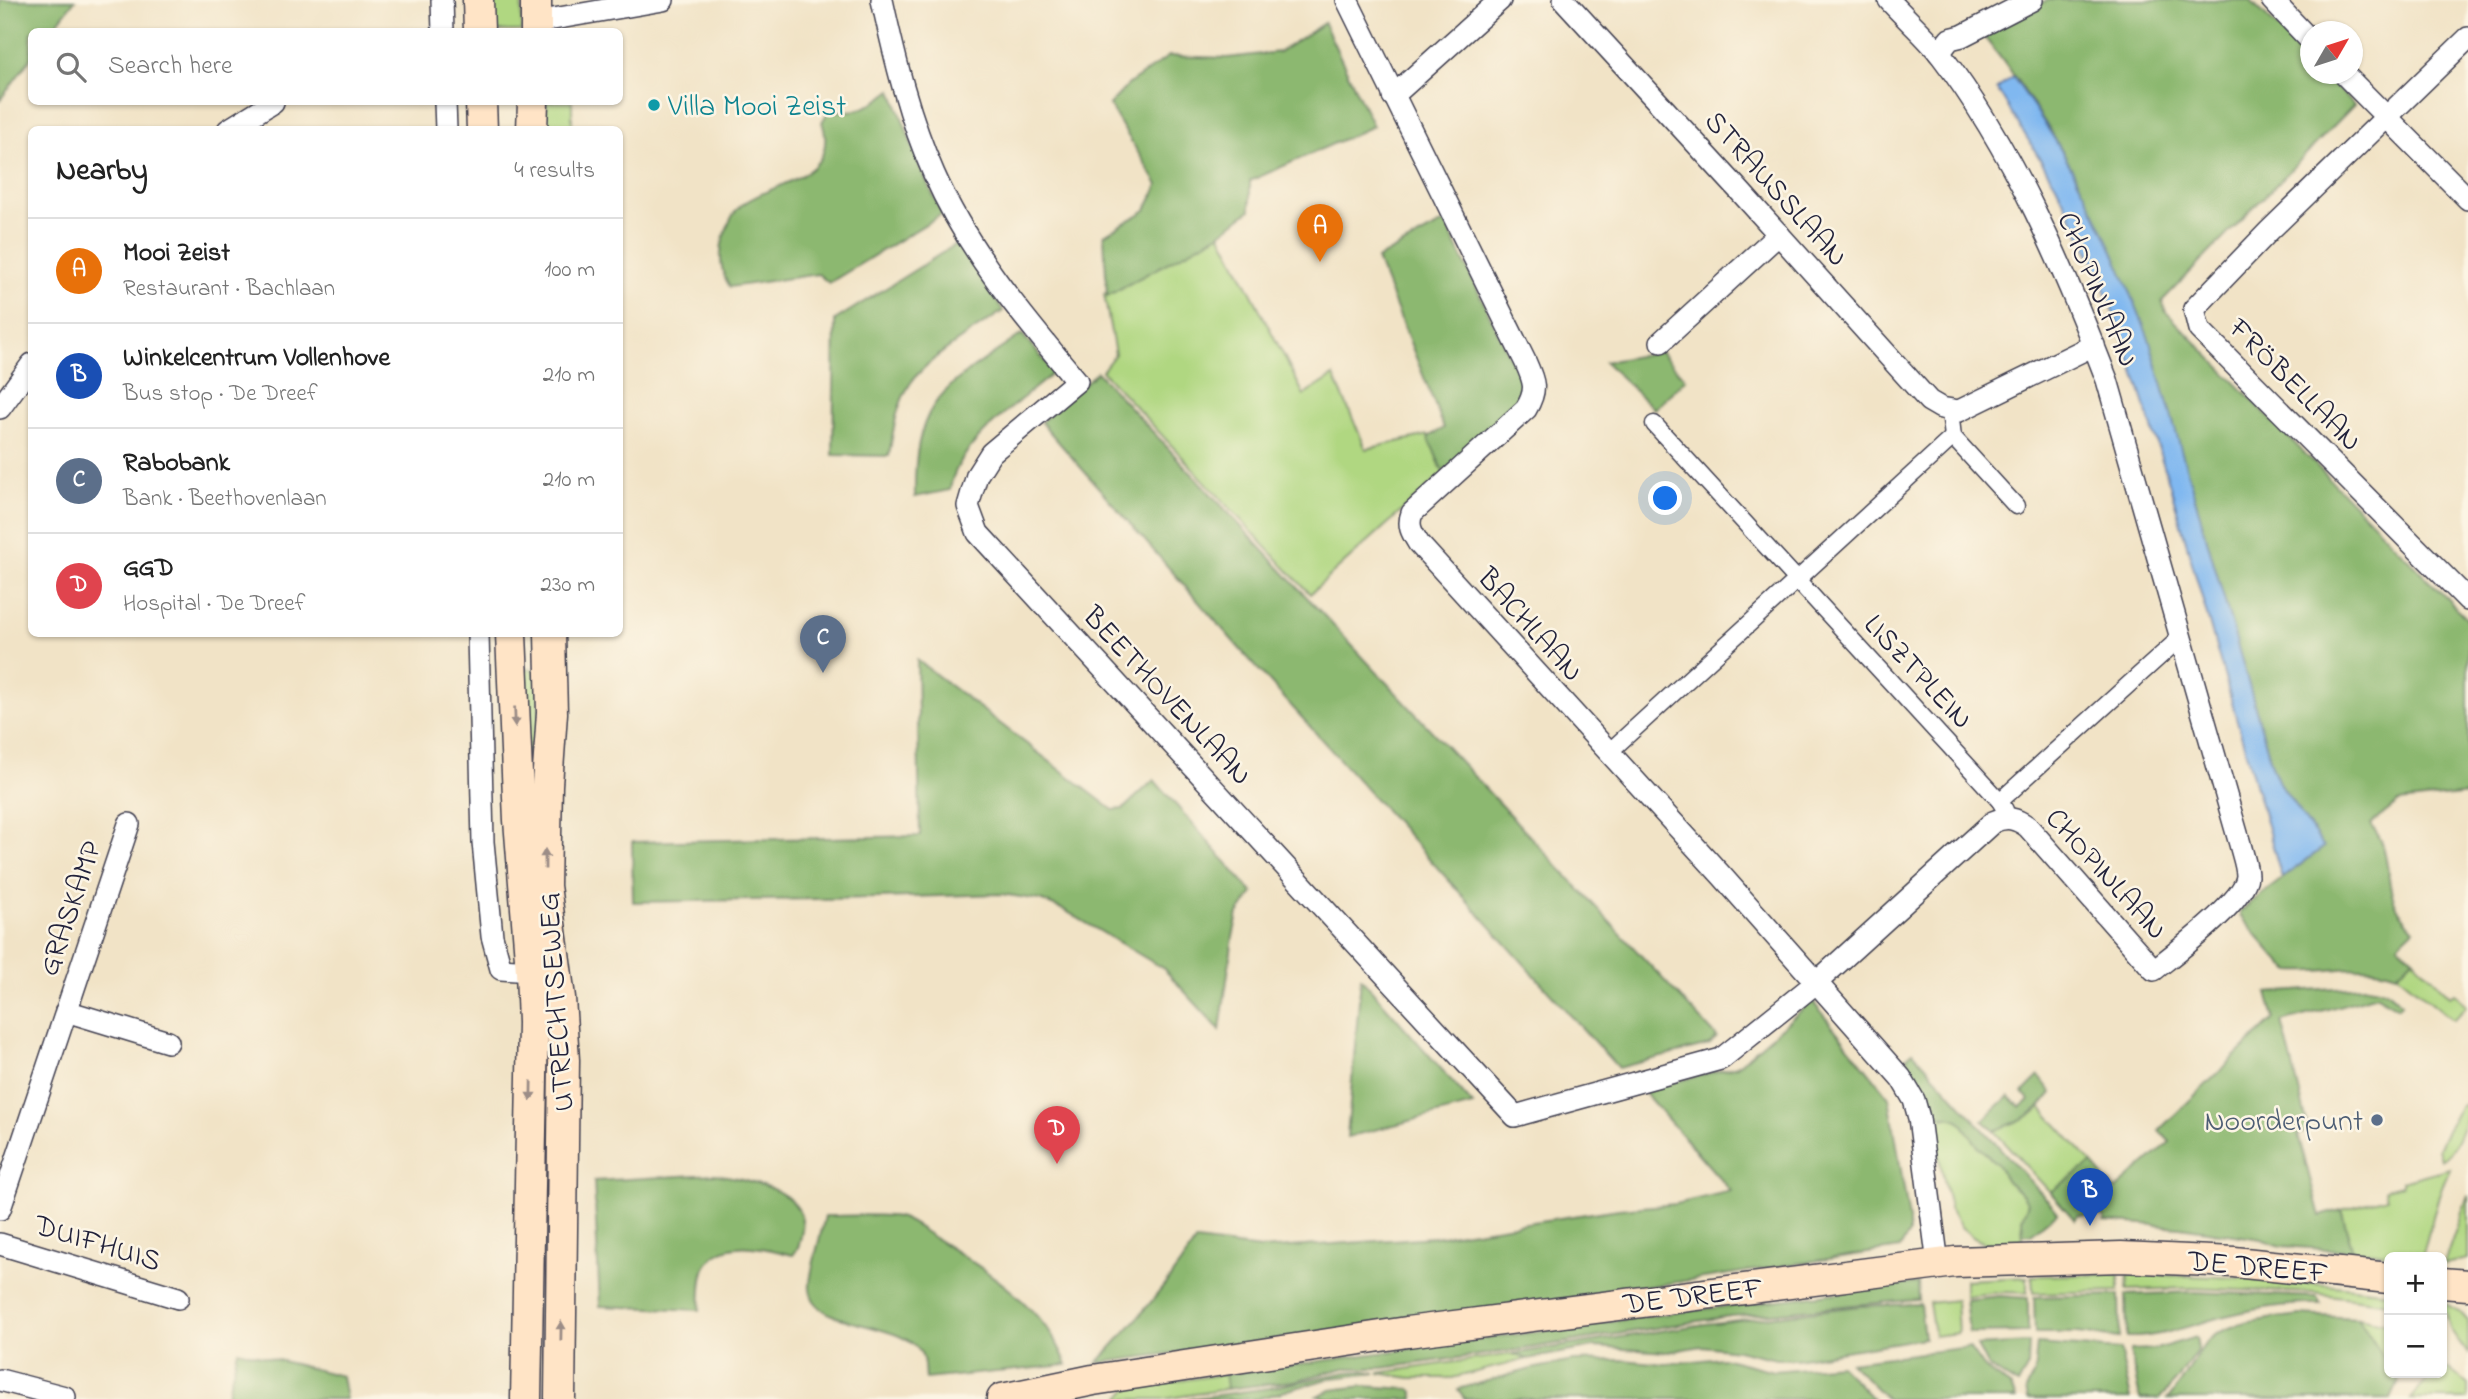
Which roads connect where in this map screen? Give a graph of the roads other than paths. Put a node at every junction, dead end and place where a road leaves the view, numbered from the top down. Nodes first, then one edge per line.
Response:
1 (442, 0) edge
2 (478, 0) edge
3 (663, 0) edge
4 (882, 0) edge
5 (1347, 0) edge
6 (1500, 0) edge
7 (1564, 0) edge
8 (1889, 0) edge
9 (2032, 0) edge
10 (2272, 0) edge
11 (536, 18) edge
12 (443, 28) edge
13 (479, 28) edge
14 (2300, 29) edge
15 (2468, 38) edge
16 (1939, 53) junction
17 (2354, 84) edge
18 (1393, 96) junction
19 (268, 105) edge
20 (445, 105) edge
21 (481, 105) edge
22 (533, 105) edge
23 (2388, 118) junction
24 (234, 126) edge
25 (446, 126) edge
26 (482, 126) edge
27 (532, 126) edge
28 (2468, 199) edge
29 (1779, 234) junction
30 (1661, 342) dead end
31 (2094, 345) junction
32 (28, 370) edge
33 (0, 408) edge
34 (1950, 411) junction
35 (1654, 424) dead end
36 (1952, 437) junction
37 (2016, 506) dead end
38 (1797, 580) junction
39 (2468, 600) edge
40 (478, 637) edge
41 (2180, 638) junction
42 (550, 640) edge
43 (512, 641) edge
44 (1608, 753) junction
45 (2005, 809) junction
46 (129, 824) dead end
47 (531, 971) junction
48 (1817, 982) junction
49 (66, 1011) junction
50 (168, 1042) dead end
51 (0, 1209) edge
52 (0, 1244) edge
53 (1938, 1264) junction
54 (2384, 1277) edge
55 (2447, 1283) edge
56 (2468, 1285) edge
57 (178, 1298) dead end
58 (0, 1380) edge
59 (65, 1397) edge
60 (526, 1399) edge
61 (560, 1399) edge
62 (1002, 1399) edge

1 - 12 street
2 - 13 main road
3 - 11 street
4 - 48 street, BEETHOVENLAAN
5 - 18 street, BACHLAAN
6 - 18 street
7 - 29 street, STRAUSSLAAN
8 - 16 street, CHOPINLAAN
9 - 16 street
10 - 14 street
15 - 23 street
16 - 31 street, CHOPINLAAN
17 - 23 street
18 - 44 street, BACHLAAN
19 - 24 street
20 - 25 street
21 - 26 main road
22 - 27 main road
23 - 28 street
23 - 39 street, FRÖBELLAAN
29 - 30 street
29 - 34 street, STRAUSSLAAN
31 - 34 street
31 - 41 street, CHOPINLAAN
32 - 33 street
34 - 36 street
35 - 38 street, LISZTPLEIN
36 - 37 street
36 - 38 street
38 - 44 street
38 - 45 street, LISZTPLEIN
40 - 47 street, UTRECHTSEWEG
41 - 45 street, CHOPINLAAN
41 - 45 street, CHOPINLAAN
42 - 43 main road, UTRECHTSEWEG
61 -> 42 main road, UTRECHTSEWEG
43 -> 47 main road, UTRECHTSEWEG
44 - 48 street, BACHLAAN
45 - 48 street, CHOPINLAAN
46 - 49 street, GRASKAMP
47 -> 60 main road, UTRECHTSEWEG
48 - 53 street, BACHLAAN
49 - 50 street, GRASKAMP
49 - 51 street, GRASKAMP
52 - 57 street, DUIFHUIS
53 - 54 main road, DE DREEF
53 - 62 main road, DE DREEF
55 - 56 main road
58 - 59 street

